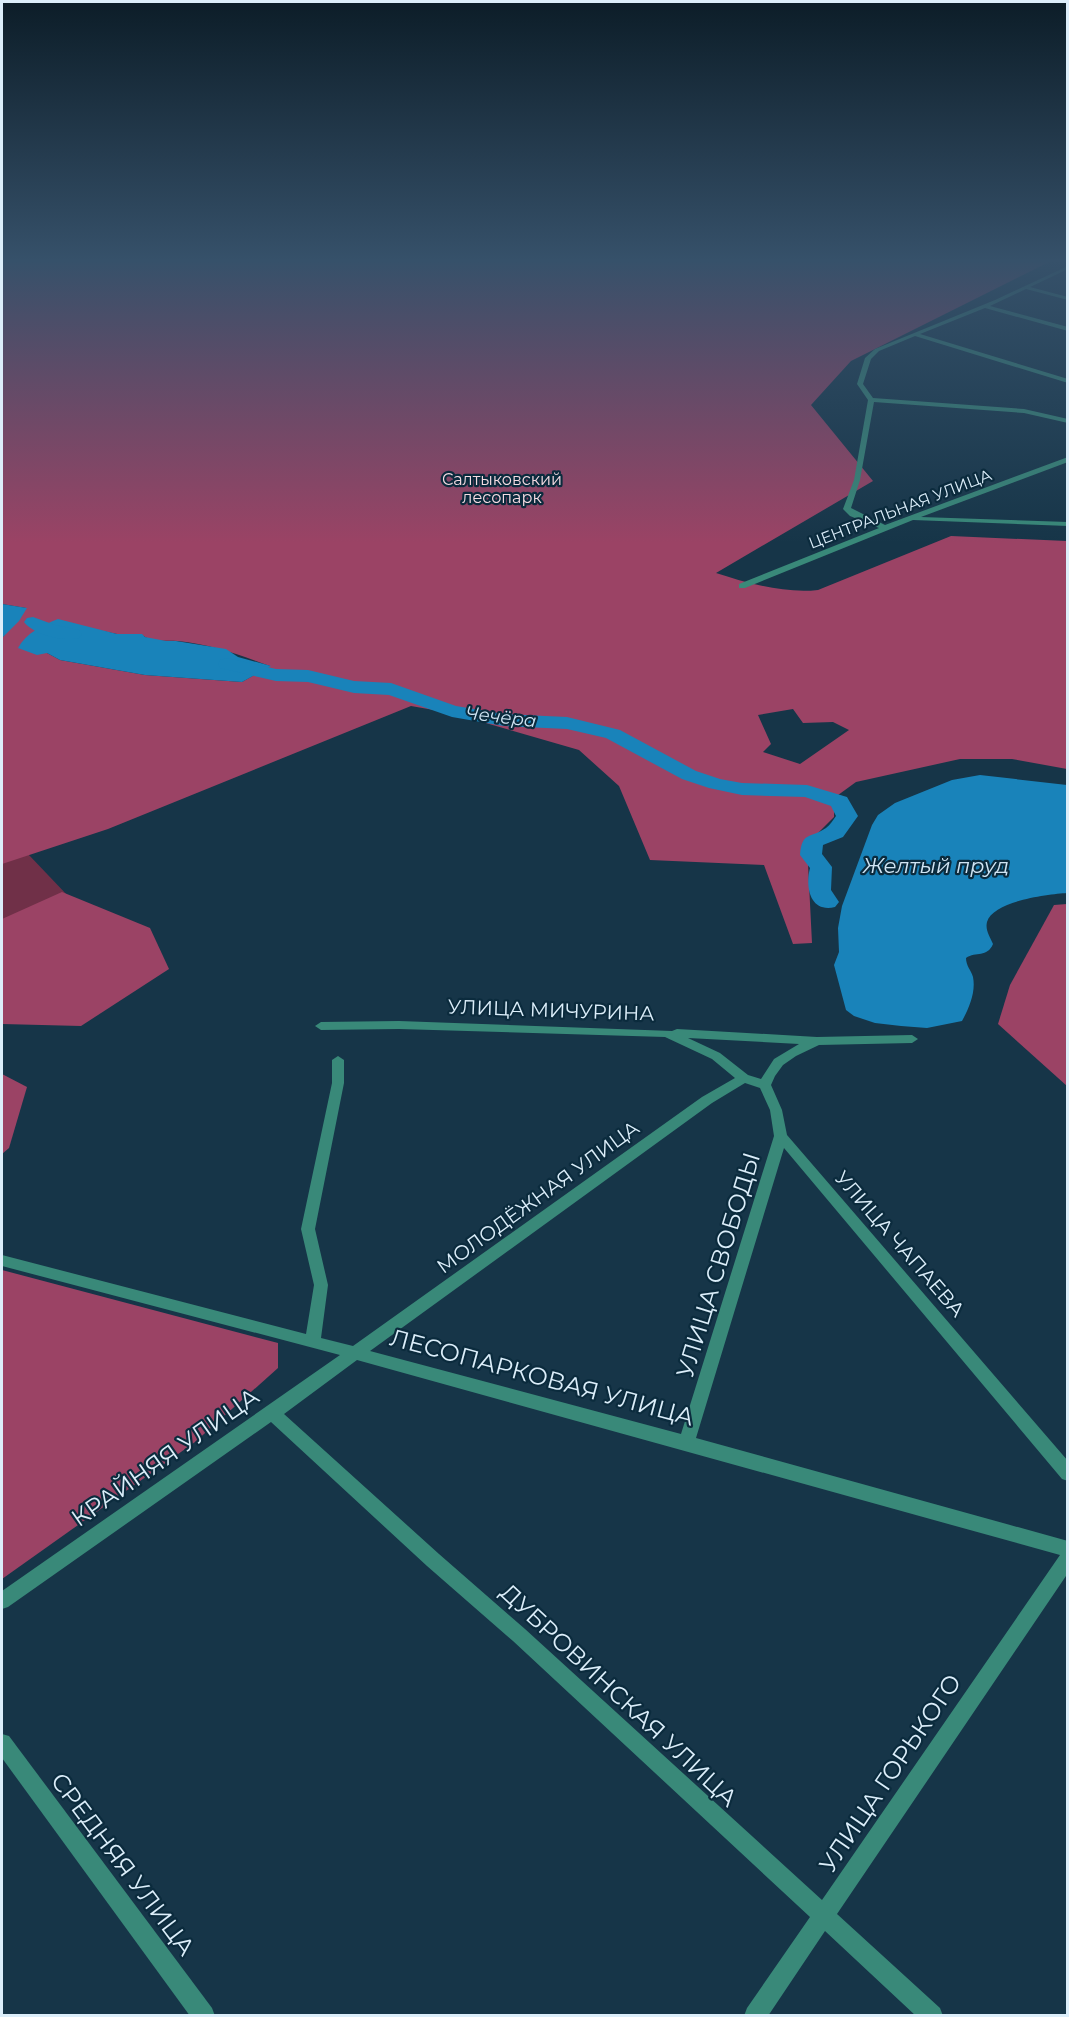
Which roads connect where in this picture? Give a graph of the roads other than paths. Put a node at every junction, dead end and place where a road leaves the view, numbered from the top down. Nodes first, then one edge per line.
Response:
1 (872, 354) edge
2 (979, 354) edge
3 (1068, 381) edge
4 (871, 400) junction
5 (1068, 421) edge
6 (1068, 459) edge
7 (911, 519) junction
8 (1068, 524) edge
9 (885, 528) junction
10 (742, 586) dead end
11 (321, 1026) dead end
12 (667, 1033) junction
13 (912, 1039) dead end
14 (817, 1041) junction
15 (338, 1060) dead end
16 (744, 1078) junction
17 (765, 1085) junction
18 (781, 1136) junction
19 (2, 1260) edge
20 (312, 1340) junction
21 (356, 1352) junction
22 (272, 1413) junction
23 (687, 1441) junction
24 (1068, 1474) edge
25 (1068, 1549) edge
26 (1068, 1558) edge
27 (2, 1601) edge
28 (2, 1743) edge
29 (823, 1917) junction
30 (204, 2016) edge
31 (755, 2016) edge
32 (932, 2016) edge

1 - 4 street
2 - 3 street
4 - 5 street
4 - 9 street
6 - 7 street, ЦЕНТРАЛЬНАЯ УЛИЦА
7 - 8 street
7 - 9 street, ЦЕНТРАЛЬНАЯ УЛИЦА
9 - 10 street, ЦЕНТРАЛЬНАЯ УЛИЦА
11 - 12 street, УЛИЦА МИЧУРИНА
12 - 14 street
12 - 16 street, УЛИЦА МИЧУРИНА
13 - 14 street
14 - 17 street
15 - 20 street
16 - 17 street, УЛИЦА МИЧУРИНА
16 - 21 street, МОЛОДЁЖНАЯ УЛИЦА
17 - 18 street, УЛИЦА ЧАПАЕВА
18 - 23 street, УЛИЦА СВОБОДЫ
18 - 24 street, УЛИЦА ЧАПАЕВА
19 - 20 street, ЛЕСОПАРКОВАЯ УЛИЦА
20 - 21 street, ЛЕСОПАРКОВАЯ УЛИЦА
21 - 22 street, КРАЙНЯЯ УЛИЦА
21 - 23 street, ЛЕСОПАРКОВАЯ УЛИЦА
22 - 27 street, КРАЙНЯЯ УЛИЦА
22 - 29 street, ДУБРОВИНСКАЯ УЛИЦА
23 - 25 street, ЛЕСОПАРКОВАЯ УЛИЦА
26 - 29 street, УЛИЦА ГОРЬКОГО
28 - 30 street, СРЕДНЯЯ УЛИЦА
29 - 31 street, УЛИЦА ГОРЬКОГО
29 - 32 street, ДУБРОВИНСКАЯ УЛИЦА

